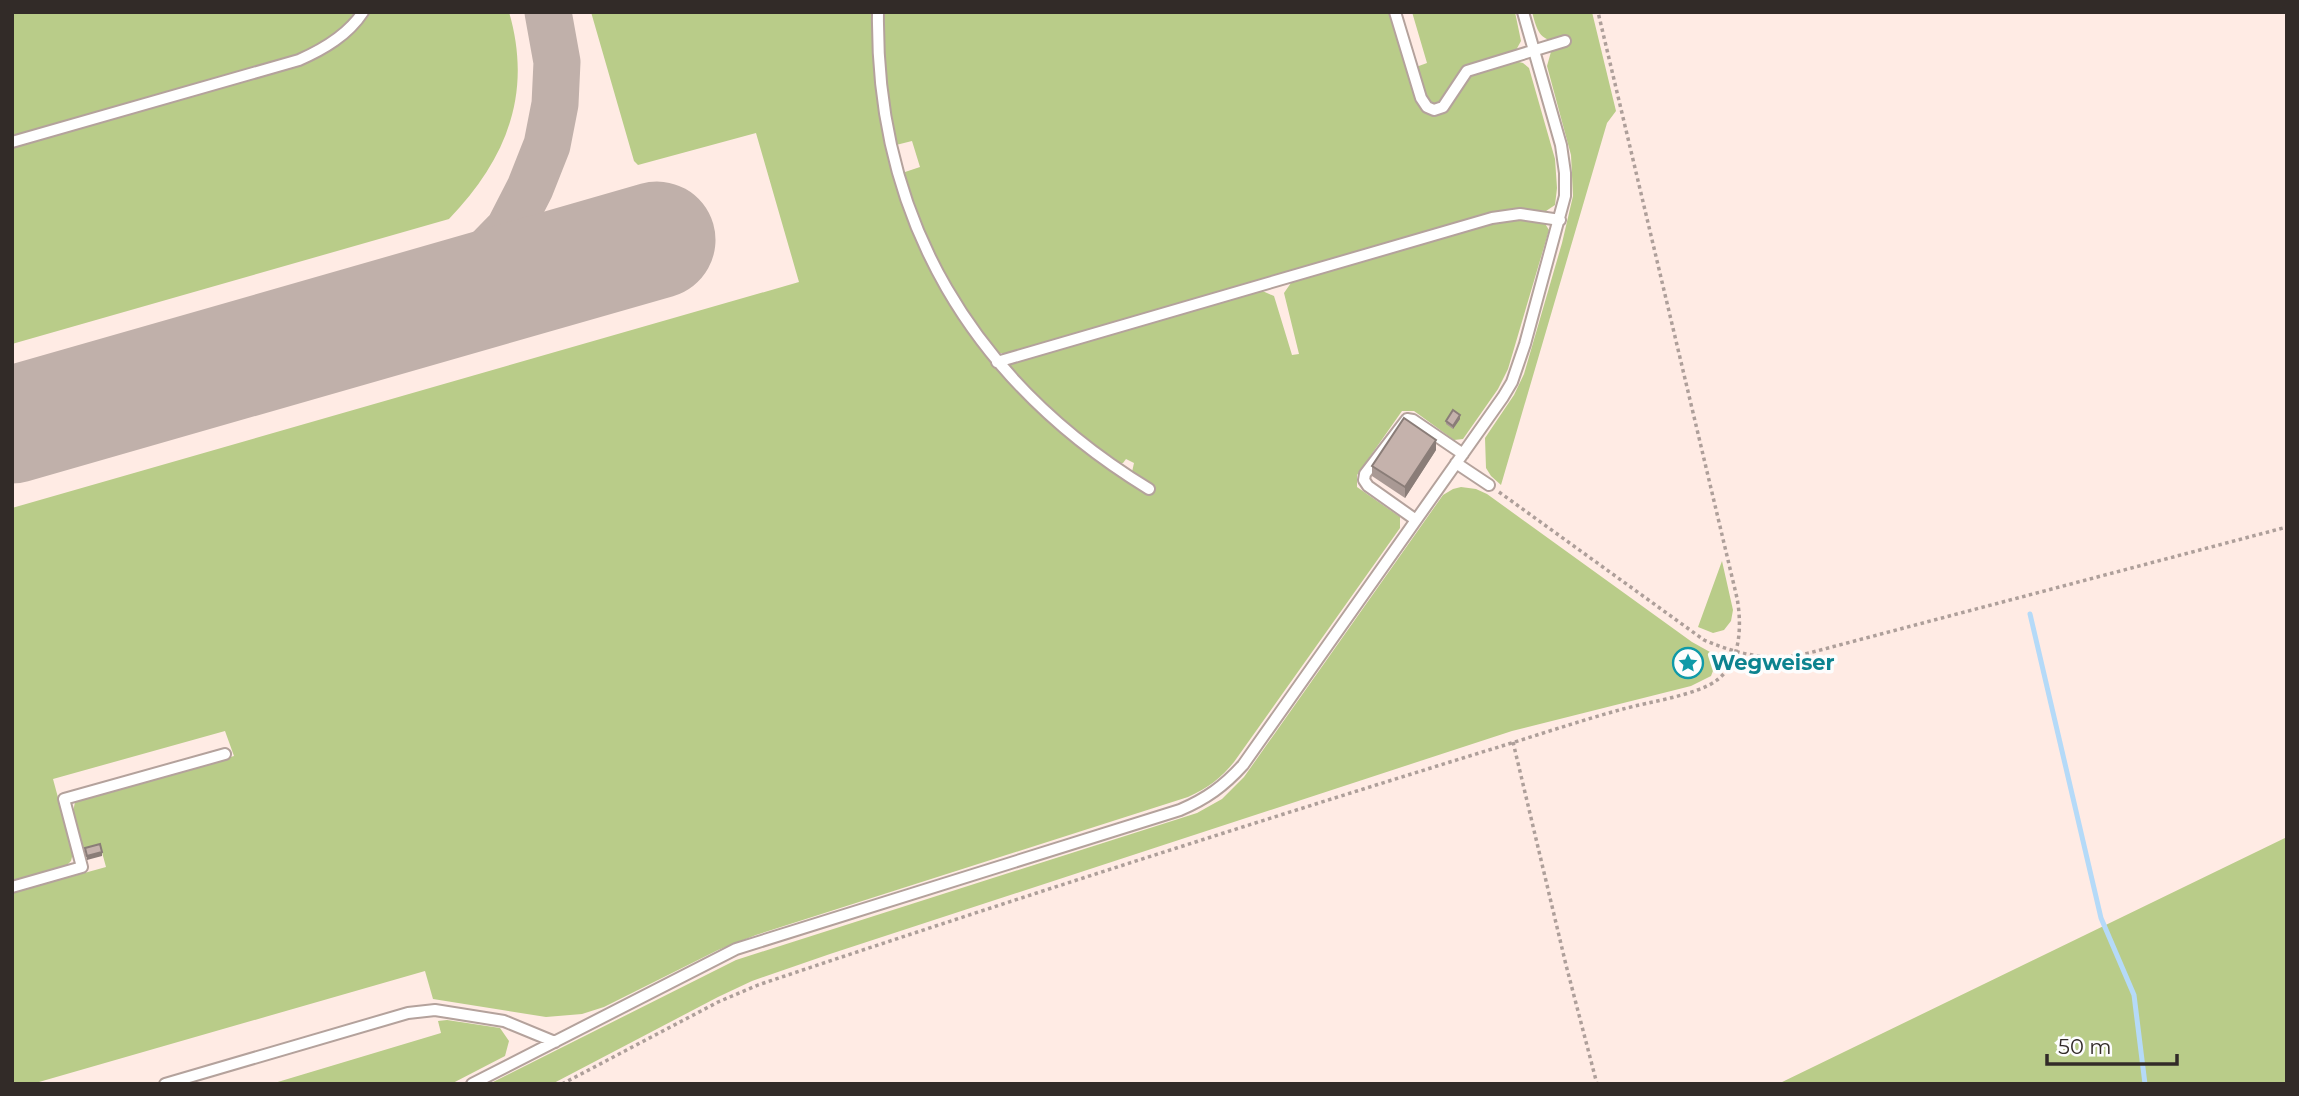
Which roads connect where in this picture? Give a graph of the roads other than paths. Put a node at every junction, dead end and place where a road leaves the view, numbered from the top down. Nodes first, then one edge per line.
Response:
1 (363, 12) edge
2 (878, 12) edge
3 (1395, 12) edge
4 (1523, 12) edge
5 (1565, 41) dead end
6 (1534, 51) junction
7 (12, 142) edge
8 (1560, 220) junction
9 (997, 362) junction
10 (1460, 458) junction
11 (1489, 485) road end
12 (1149, 489) dead end
13 (1416, 520) junction
14 (225, 754) dead end
15 (12, 887) edge
16 (555, 1042) junction
17 (165, 1084) edge
18 (472, 1084) edge

1 - 7 lane
2 - 9 lane
3 - 6 lane
4 - 6 lane
5 - 6 lane
6 - 8 lane
8 - 9 lane
8 - 10 lane
9 - 12 lane
10 - 11 lane
10 - 13 lane
10 - 13 lane
13 - 16 lane
14 - 15 lane
16 - 17 lane
16 - 18 lane

